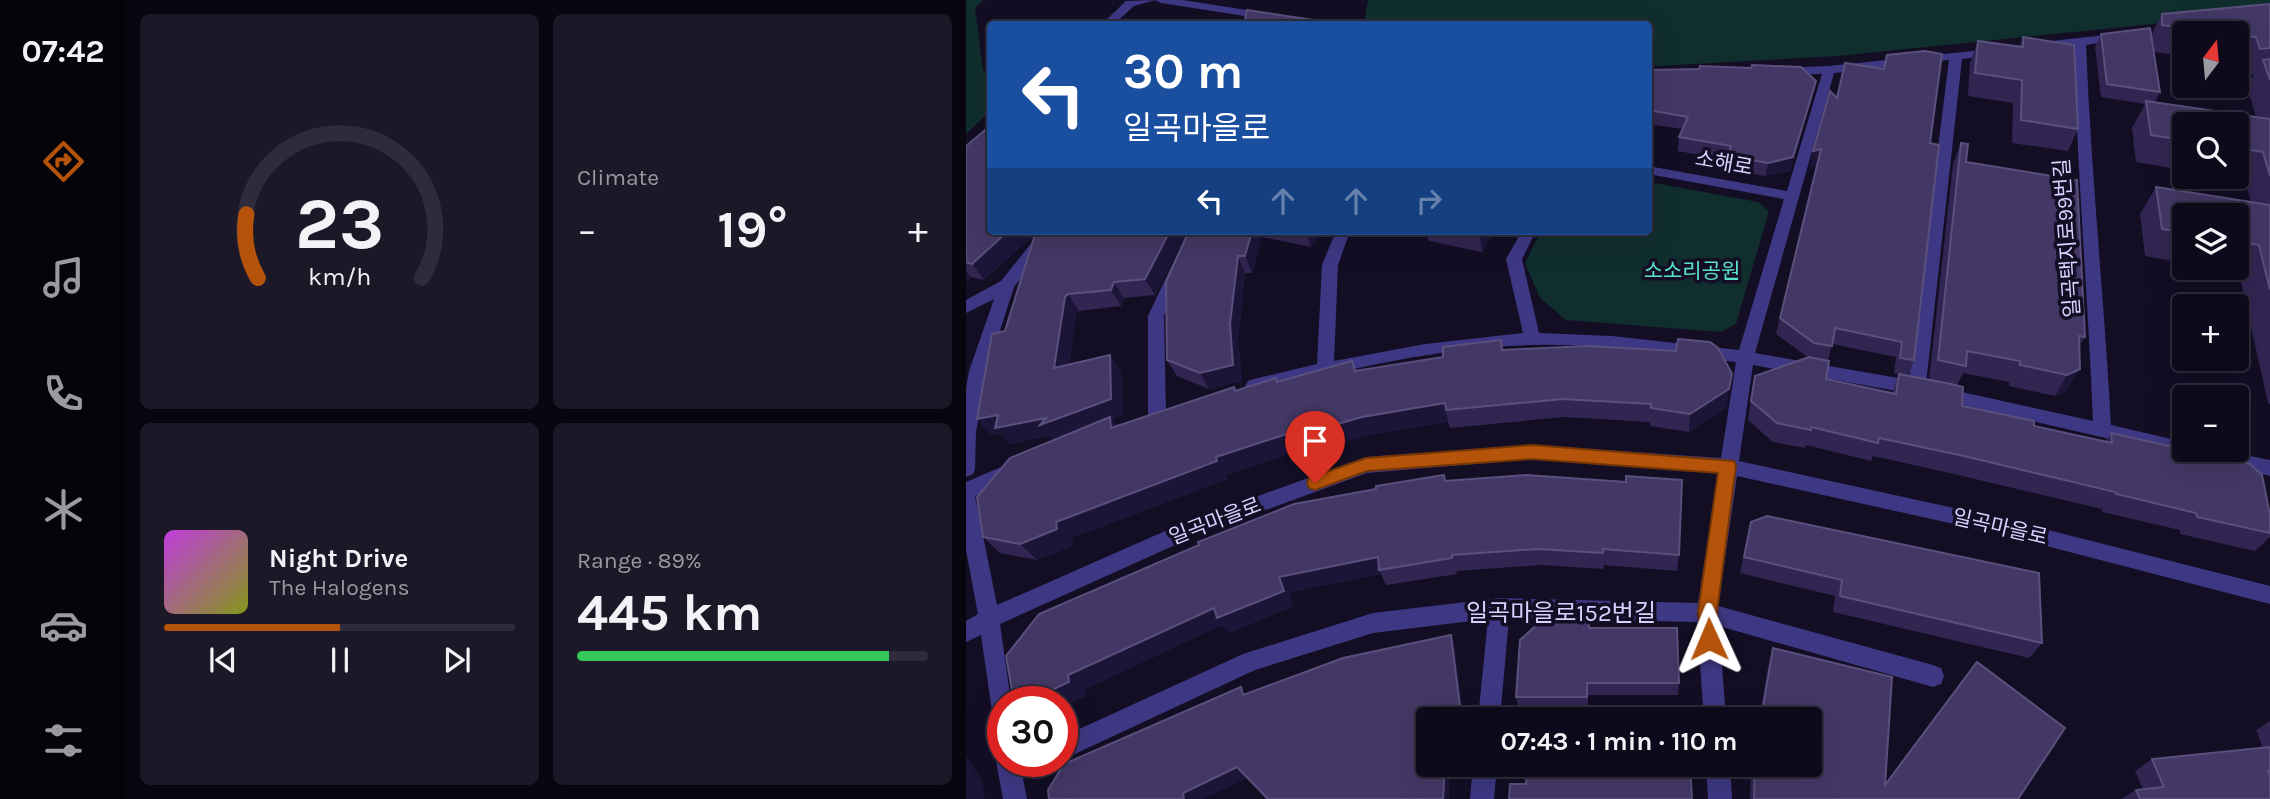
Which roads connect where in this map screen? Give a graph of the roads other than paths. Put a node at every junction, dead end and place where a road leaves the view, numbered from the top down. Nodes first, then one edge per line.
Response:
1 (1149, 0) edge
2 (1161, 0) edge
3 (1111, 21) edge
4 (1297, 21) edge
5 (2133, 36) edge
6 (2080, 42) junction
7 (2025, 48) edge
8 (2011, 49) edge
9 (1956, 55) junction
10 (1829, 70) junction
11 (1774, 71) edge
12 (2267, 80) edge
13 (2249, 82) edge
14 (1652, 171) edge
15 (1791, 196) junction
16 (1046, 235) edge
17 (1193, 235) edge
18 (1341, 235) edge
19 (1527, 235) edge
20 (1007, 285) junction
21 (966, 307) edge
22 (1532, 339) junction
23 (1746, 355) junction
24 (1325, 368) junction
25 (1917, 389) junction
26 (1233, 391) edge
27 (1157, 414) edge
28 (2102, 430) junction
29 (2172, 446) edge
30 (2243, 462) edge
31 (1028, 463) edge
32 (1728, 466) junction
33 (966, 468) edge
34 (2270, 468) edge
35 (966, 494) edge
36 (2270, 595) edge
37 (1499, 608) junction
38 (1707, 612) junction
39 (989, 619) junction
40 (966, 632) edge
41 (1933, 676) dead end
42 (998, 686) edge
43 (1490, 707) edge
44 (1714, 707) edge
45 (1078, 741) edge
46 (1010, 777) edge
47 (1484, 777) edge
48 (1719, 777) edge
49 (1015, 799) edge
50 (1482, 799) edge
51 (1720, 799) edge

1 - 3 street
2 - 4 street
5 - 6 street
6 - 7 street
6 - 28 street, 일곡택지로99번길
8 - 9 street
9 - 10 street
9 - 25 street
10 - 11 street
10 - 15 street
12 - 13 lane
14 - 15 street, 소해로
15 - 23 street
16 - 20 street
17 - 27 street
18 - 24 street
19 - 22 street
20 - 21 street
20 - 33 street
22 - 23 street
22 - 24 street
23 - 25 street
23 - 32 street
24 - 26 street
25 - 28 street
28 - 29 street
30 - 34 street
31 - 35 street
32 - 36 street, 일곡마을로
32 - 38 street
32 - 39 street, 일곡마을로
35 - 39 street
37 - 38 street, 일곡마을로152번길
37 - 43 street
37 - 45 street, 일곡마을로152번길
38 - 41 street, 일곡마을로152번길
38 - 44 street
39 - 40 street, 일곡마을로
39 - 42 street
46 - 49 street
47 - 50 street
48 - 51 street

